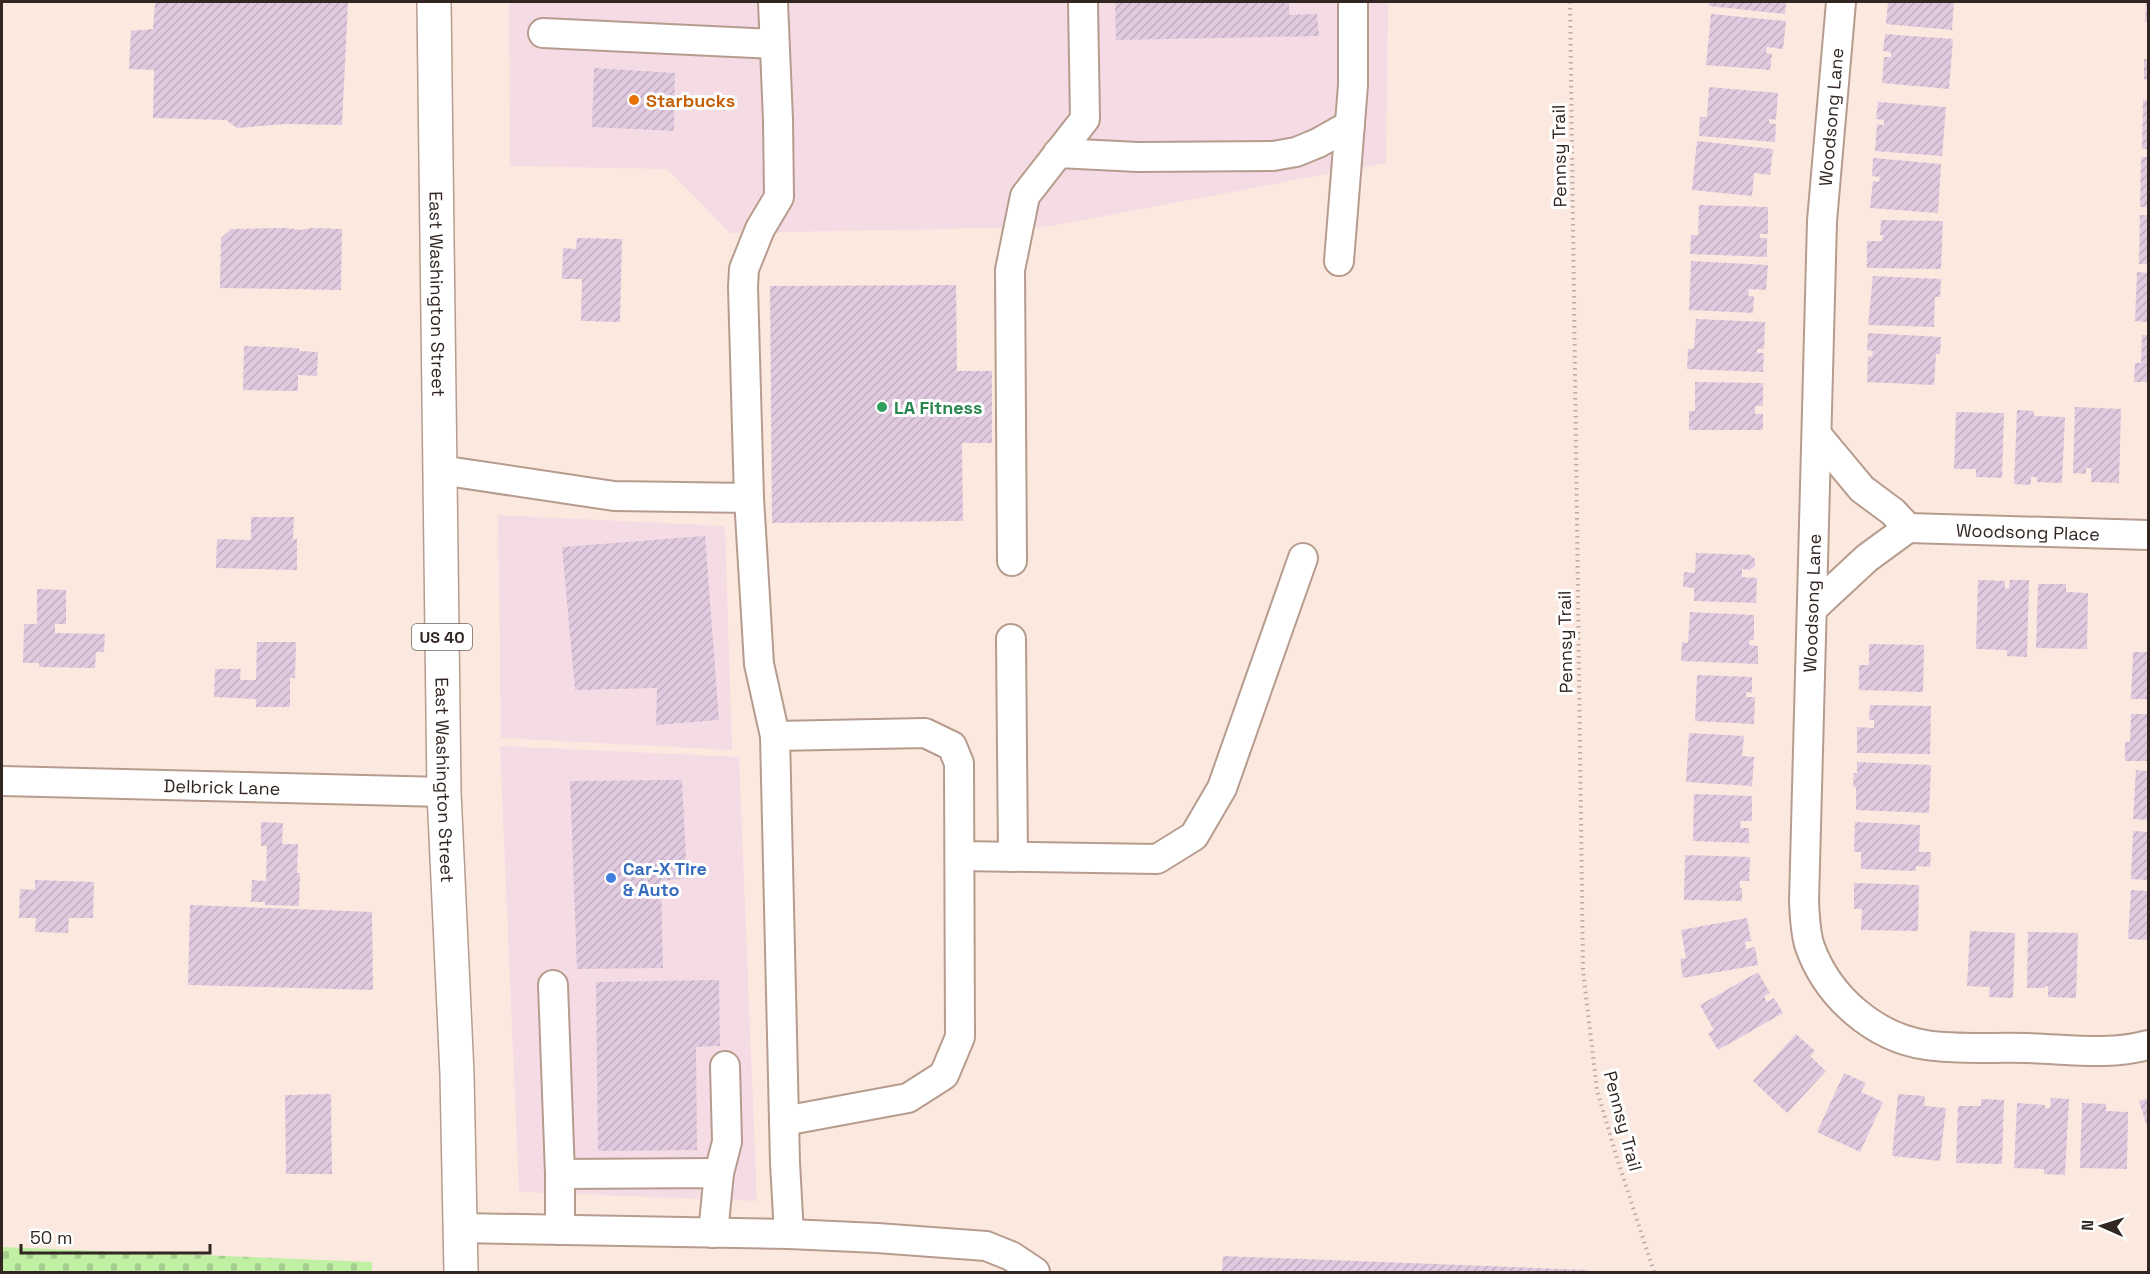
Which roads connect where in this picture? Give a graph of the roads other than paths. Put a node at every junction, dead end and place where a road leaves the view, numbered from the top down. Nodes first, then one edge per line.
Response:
1 (434, 2) edge
2 (773, 2) edge
3 (1083, 2) edge
4 (1353, 2) edge
5 (1841, 2) edge
6 (543, 33) dead end
7 (774, 44) junction
8 (1350, 125) junction
9 (1058, 153) junction
10 (1339, 261) dead end
11 (1817, 435) junction
12 (440, 470) junction
13 (749, 498) junction
14 (1908, 528) junction
15 (2148, 535) edge
16 (1303, 558) dead end
17 (1012, 561) dead end
18 (1812, 609) junction
19 (1011, 639) dead end
20 (775, 736) junction
21 (2, 781) edge
22 (444, 792) junction
23 (960, 856) junction
24 (1013, 857) junction
25 (553, 985) dead end
26 (2148, 1045) edge
27 (725, 1066) dead end
28 (784, 1121) junction
29 (719, 1173) junction
30 (560, 1174) junction
31 (460, 1228) junction
32 (560, 1230) junction
33 (713, 1233) junction
34 (789, 1234) junction
35 (461, 1272) edge
36 (1035, 1272) edge

1 - 12 main road, East Washington Street / US 40
2 - 7 street
3 - 9 street
4 - 8 street
5 - 11 street, Woodsong Lane
6 - 7 street
7 - 13 street
8 - 9 street
8 - 10 street
9 - 17 street
11 - 14 street
11 - 18 street, Woodsong Lane
12 - 13 street
12 - 22 main road, East Washington Street / US 40
13 - 20 street
14 - 15 street, Woodsong Place
14 - 18 street
16 - 24 street
18 - 26 street, Woodsong Lane
19 - 24 street
20 - 23 street
20 - 28 street
21 - 22 street, Delbrick Lane
22 - 31 main road, East Washington Street / US 40
23 - 24 street
23 - 28 street
25 - 30 street
27 - 29 street
28 - 34 street
29 - 30 street
29 - 33 street
30 - 32 street
31 - 32 street
31 - 35 main road, East Washington Street / US 40
32 - 33 street
33 - 34 street
34 - 36 street

